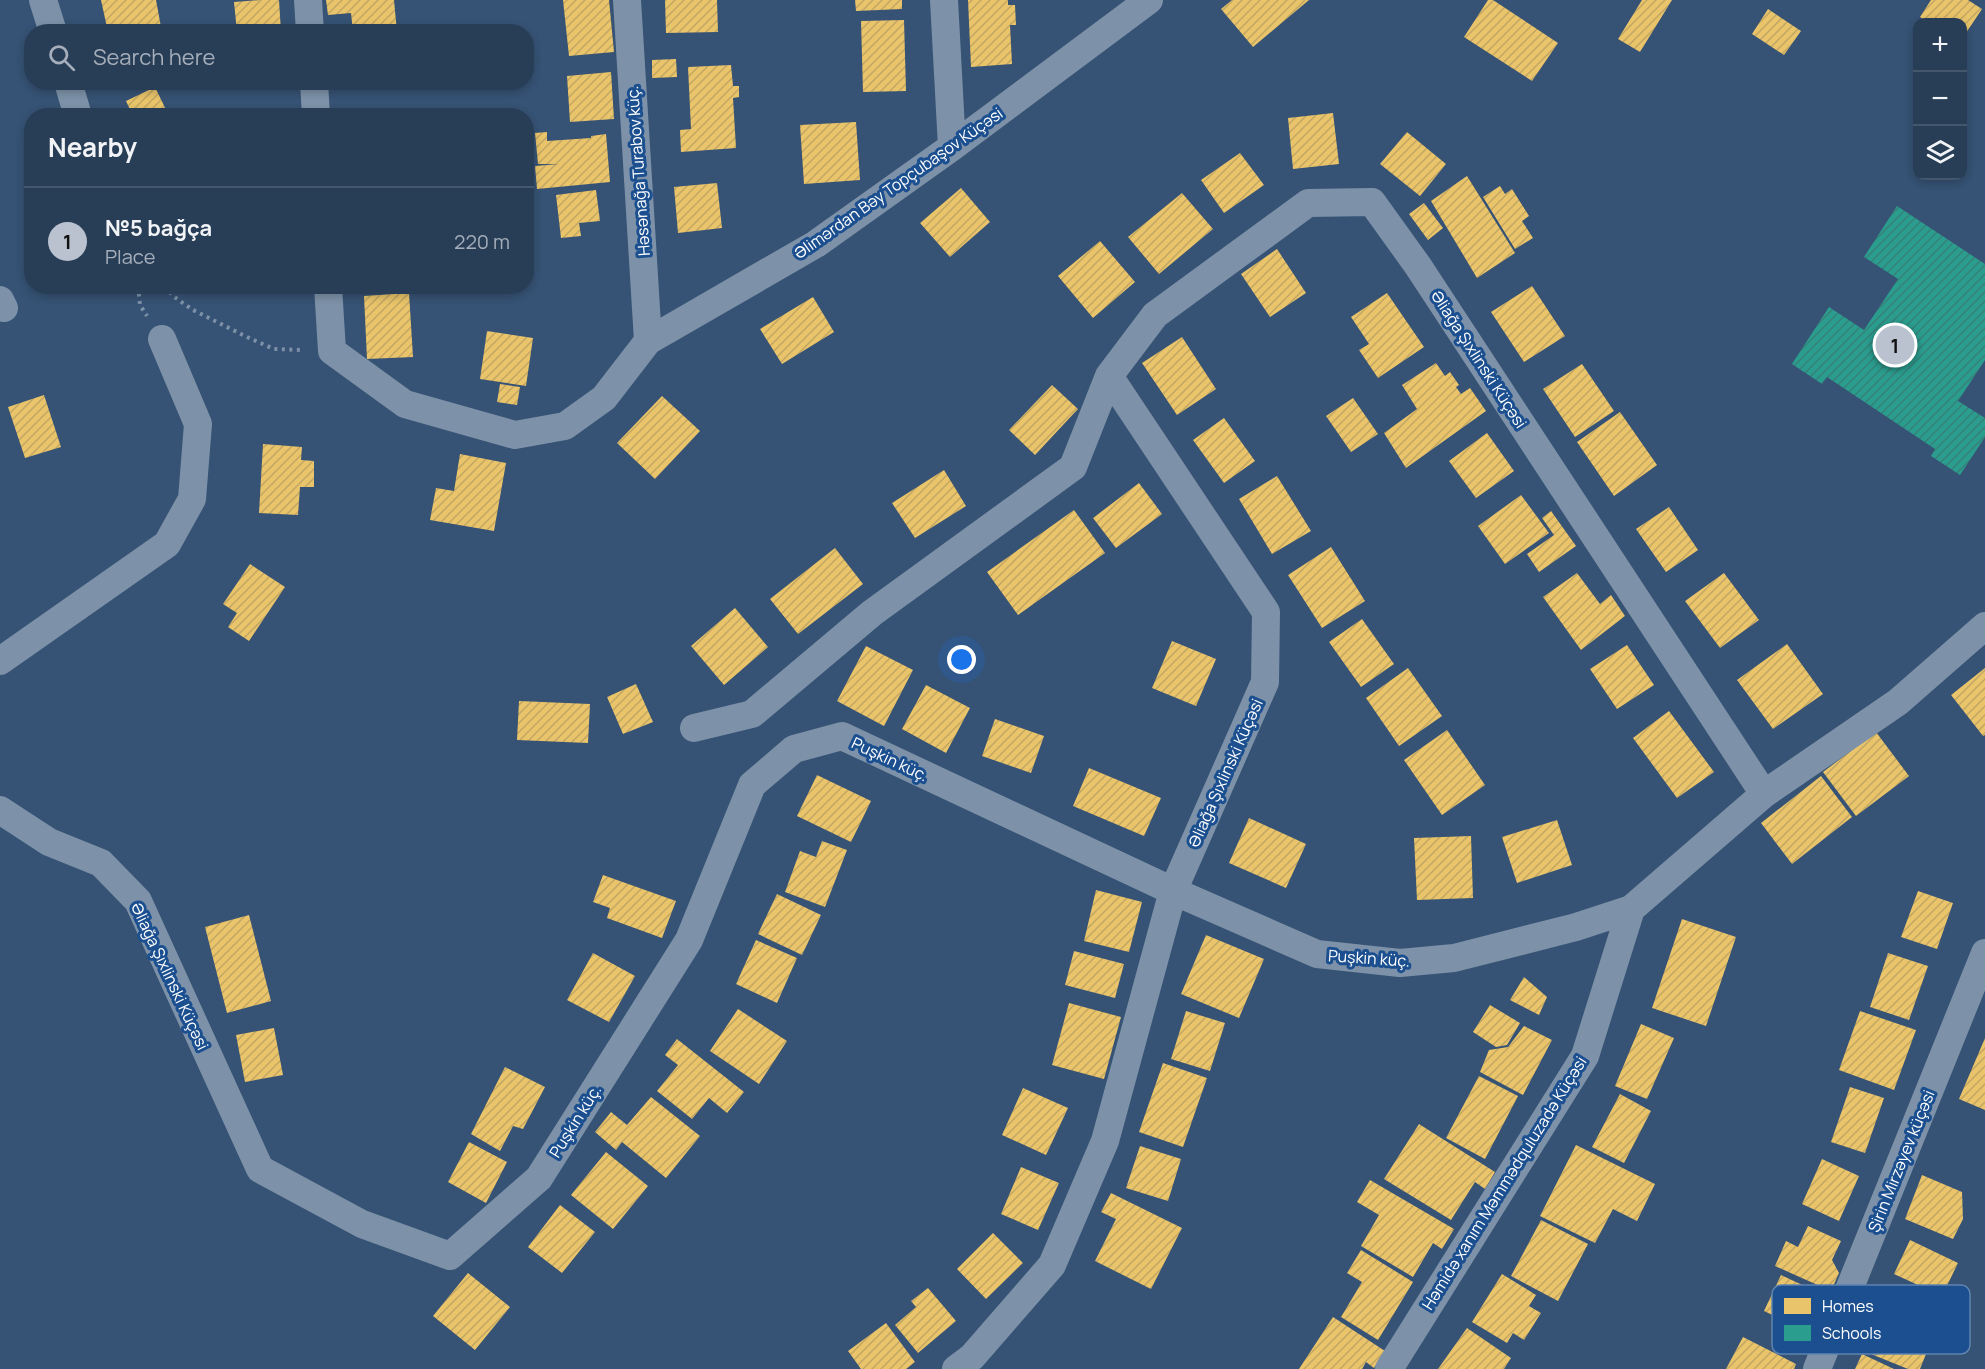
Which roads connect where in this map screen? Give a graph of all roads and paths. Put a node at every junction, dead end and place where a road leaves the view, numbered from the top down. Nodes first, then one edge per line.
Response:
1 (43, 0) edge
2 (308, 0) edge
3 (627, 0) edge
4 (944, 0) edge
5 (1149, 0) edge
6 (50, 24) edge
7 (310, 24) edge
8 (70, 90) edge
9 (314, 90) edge
10 (76, 108) edge
11 (316, 108) edge
12 (952, 147) junction
13 (171, 294) edge
14 (328, 294) edge
15 (162, 339) dead end
16 (648, 341) junction
17 (332, 351) junction
18 (1109, 376) junction
19 (1985, 626) edge
20 (0, 661) edge
21 (694, 728) dead end
22 (1764, 794) junction
23 (0, 810) edge
24 (1173, 891) junction
25 (1631, 909) junction
26 (1985, 952) edge
27 (260, 1169) joint
28 (1851, 1285) edge
29 (1823, 1354) edge
30 (956, 1369) edge
31 (1389, 1369) edge
32 (1817, 1369) edge

1 - 6 street
2 - 7 street
3 - 16 street, Həsənağa Turabov küç.
4 - 12 street
5 - 12 street, Əlimərdan Bəy Topçubaşov Küçəsi
8 - 10 street
9 - 11 street
12 - 16 street, Əlimərdan Bəy Topçubaşov Küçəsi
13 - 17 path
14 - 17 street
15 - 20 street
16 - 17 street, Əlimərdan Bəy Topçubaşov Küçəsi
18 - 21 street, Əliağa Şıxlinski Küçəsi
18 - 22 street, Əliağa Şıxlinski Küçəsi
18 - 24 street, Əliağa Şıxlinski Küçəsi
19 - 22 street
22 - 25 street
23 - 27 street, Əliağa Şıxlinski Küçəsi
24 - 25 street, Puşkin küç.
24 - 27 street, Puşkin küç.
24 - 30 street
25 - 31 street, Həmidə xanım Məmmədquluzadə Küçəsi
26 - 28 street, Şirin Mirzəyev küçəsi
29 - 32 street, Şirin Mirzəyev küçəsi

